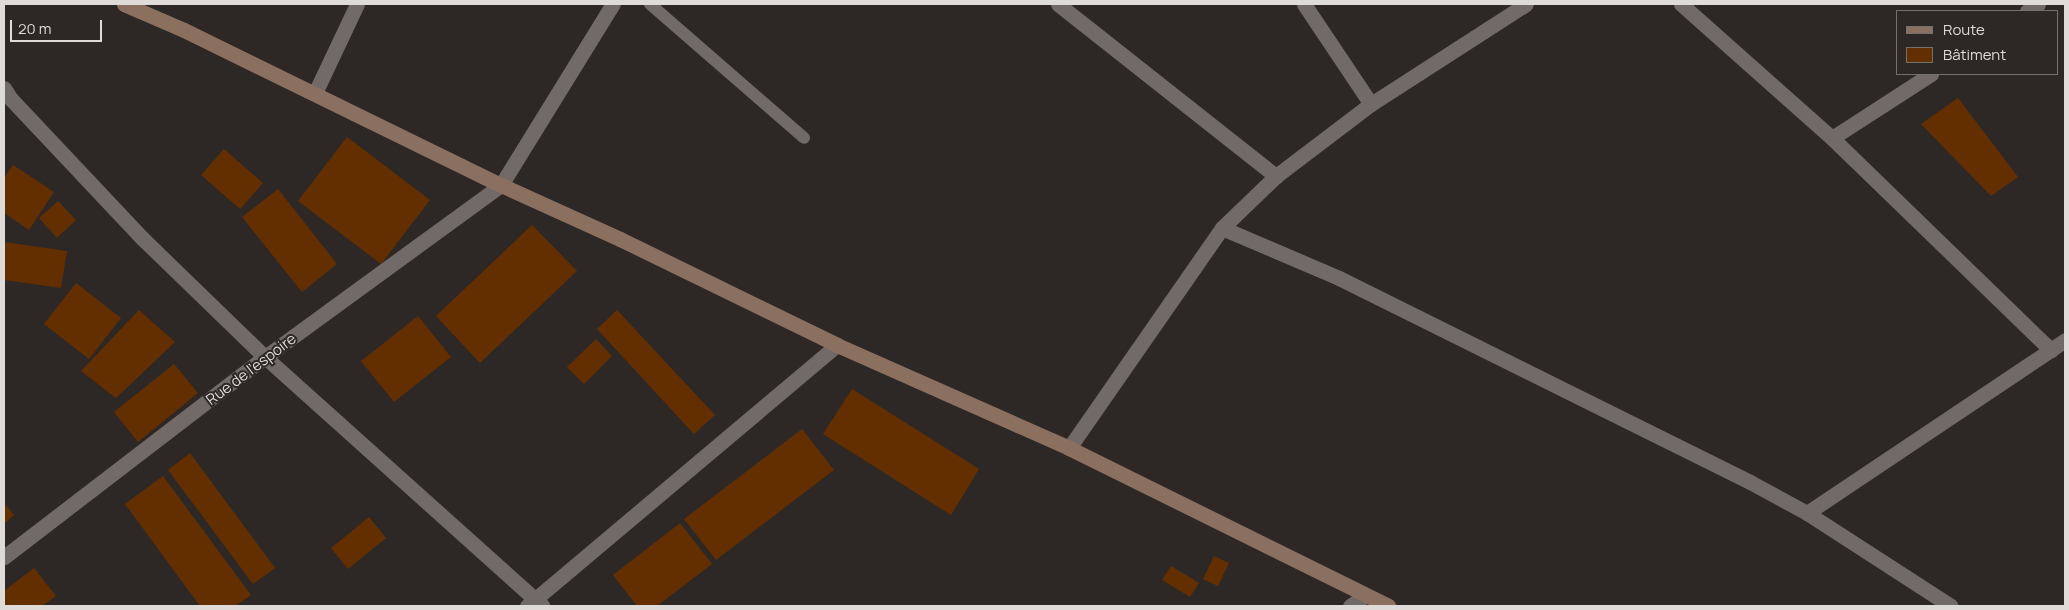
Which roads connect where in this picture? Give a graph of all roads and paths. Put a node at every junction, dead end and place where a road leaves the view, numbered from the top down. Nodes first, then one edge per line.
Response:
1 (124, 4) edge
2 (357, 4) edge
3 (613, 4) edge
4 (650, 4) edge
5 (1058, 4) edge
6 (1304, 4) edge
7 (1526, 4) edge
8 (1681, 4) edge
9 (1929, 75) edge
10 (315, 93) junction
11 (6, 99) edge
12 (1371, 104) junction
13 (804, 138) dead end
14 (1832, 138) junction
15 (1276, 176) junction
16 (501, 185) junction
17 (1222, 228) junction
18 (2065, 340) edge
19 (837, 346) junction
20 (2050, 350) junction
21 (265, 357) junction
22 (1068, 448) junction
23 (1807, 512) junction
24 (4, 557) edge
25 (1365, 596) junction
26 (536, 604) edge
27 (1350, 606) edge
28 (1388, 606) edge
29 (1951, 606) edge

1 - 10 street
2 - 10 street
3 - 16 street
4 - 13 lane
5 - 15 street
6 - 12 street
7 - 12 street
8 - 14 street
9 - 14 street
10 - 16 street
11 - 21 street
12 - 15 street
14 - 20 street
15 - 17 street
16 - 19 street
16 - 21 street, Rue de l'espoire
17 - 22 street
17 - 23 street
18 - 20 street
19 - 22 street
19 - 26 street
20 - 23 street
21 - 24 street, Rue de l'espoire
21 - 26 street
22 - 25 street
23 - 29 street
25 - 27 street
25 - 28 street

